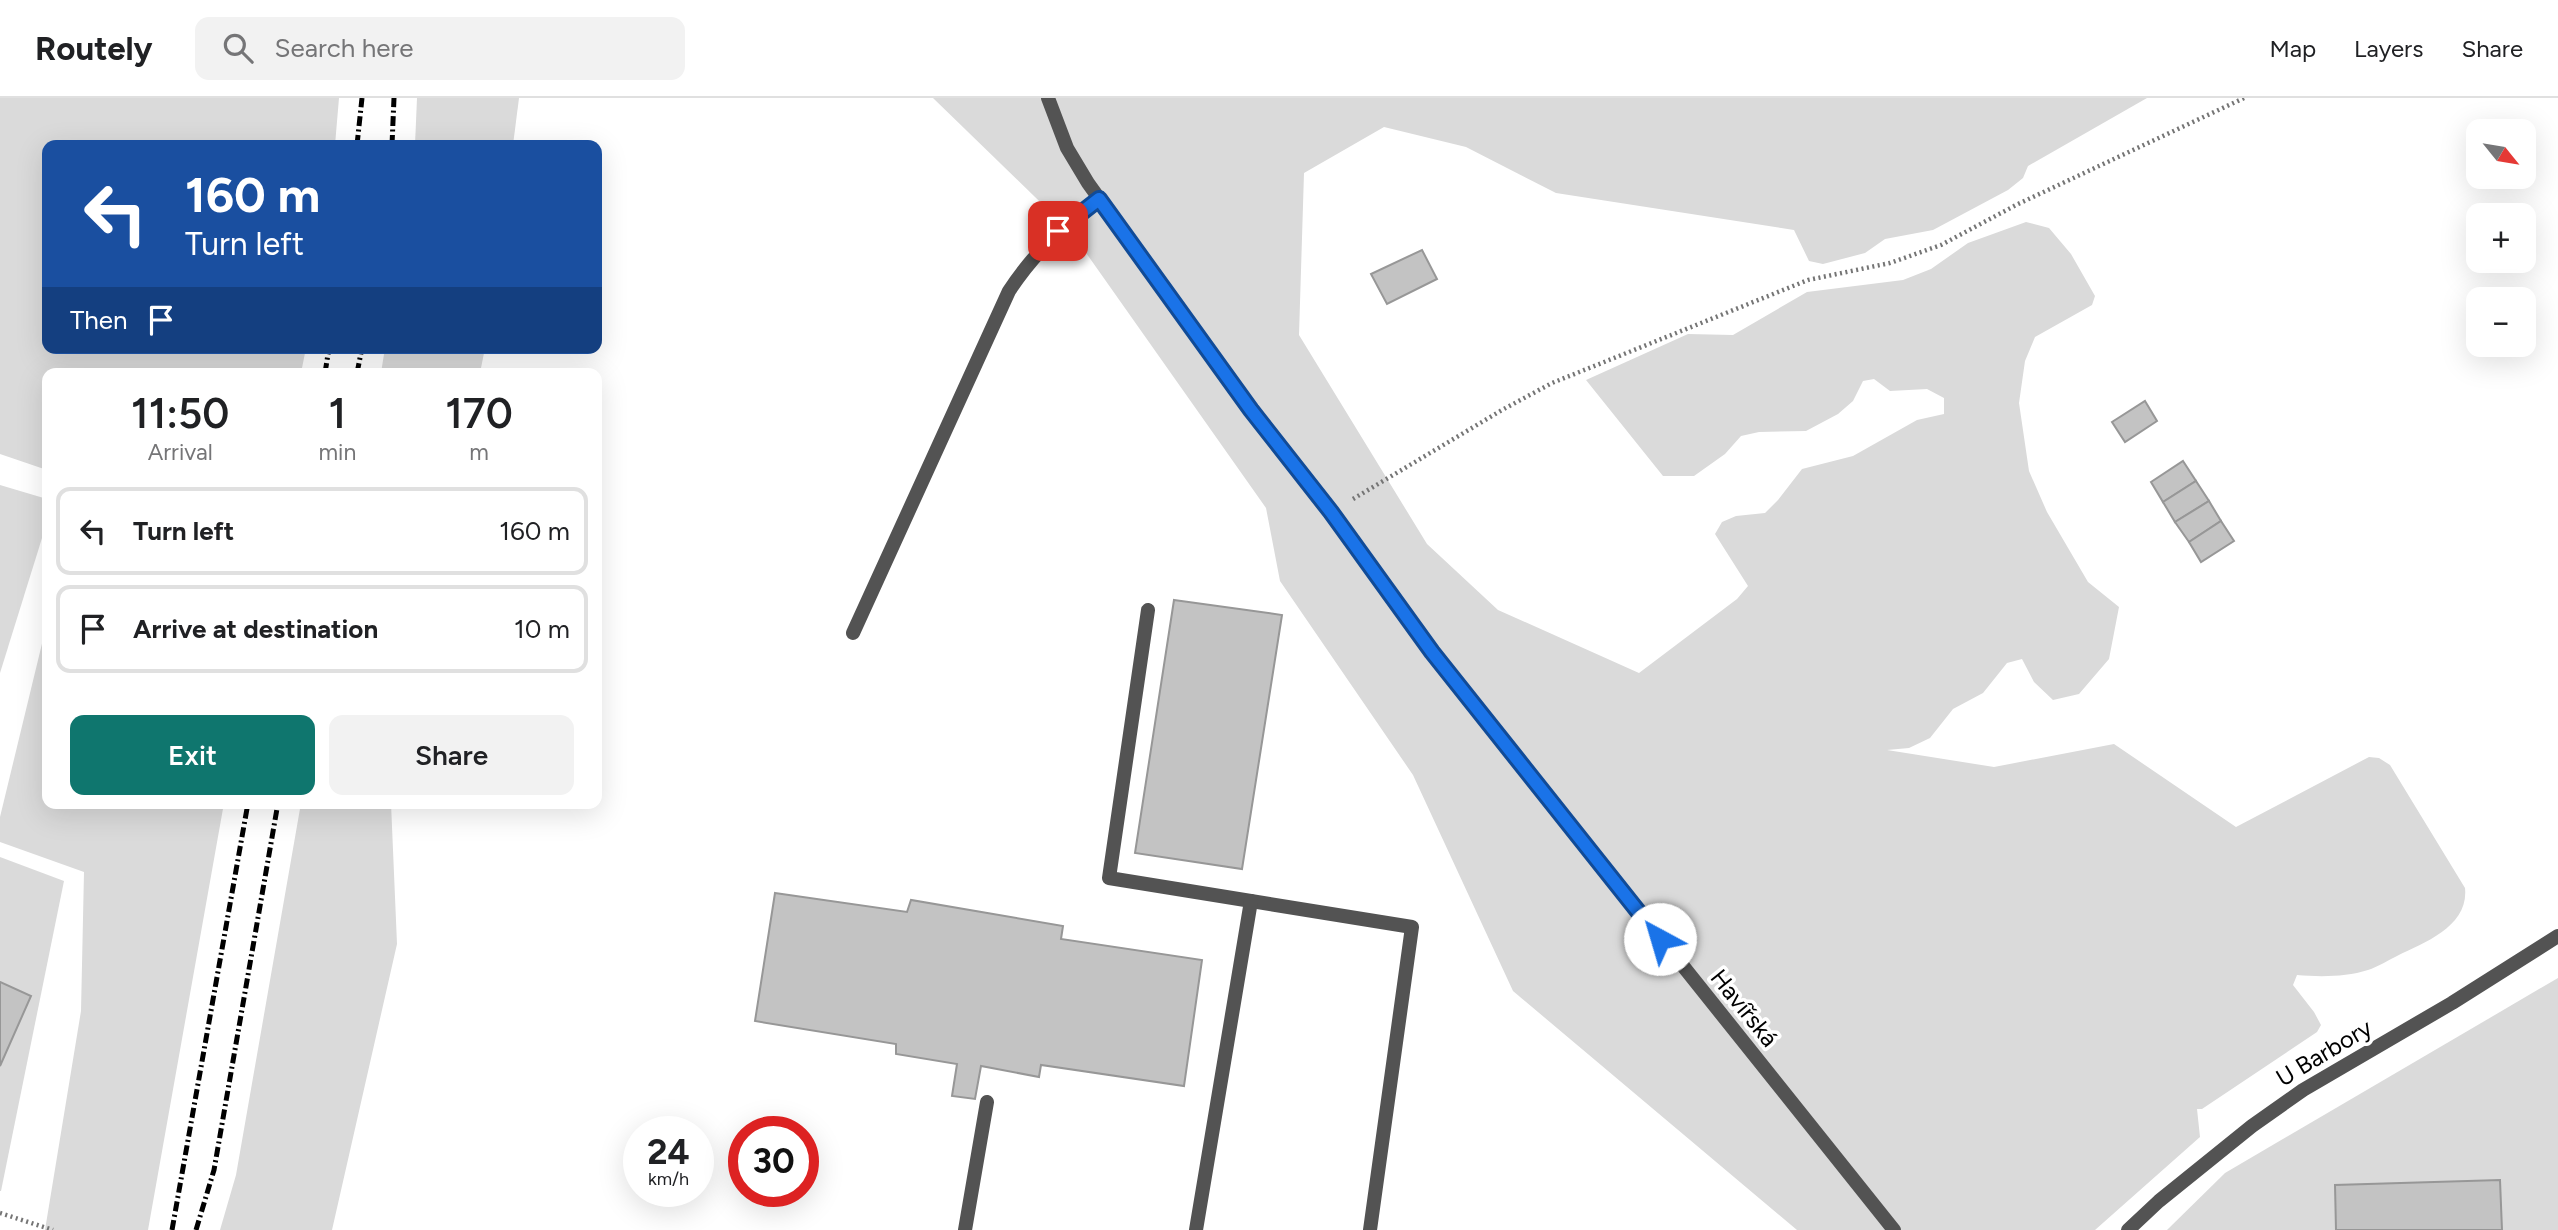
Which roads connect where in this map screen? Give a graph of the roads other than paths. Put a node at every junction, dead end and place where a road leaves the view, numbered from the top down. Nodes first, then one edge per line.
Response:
1 (1048, 98) edge
2 (1099, 199) junction
3 (1148, 610) dead end
4 (853, 633) dead end
5 (1251, 901) junction
6 (2558, 936) edge
7 (987, 1102) dead end
8 (965, 1230) edge
9 (1196, 1230) edge
10 (1370, 1230) edge
11 (1894, 1230) edge
12 (2128, 1230) edge

1 - 2 street, Havířská
2 - 4 street
2 - 11 street, Havířská
3 - 5 street
5 - 9 street
5 - 10 street
6 - 12 street, U Barbory
7 - 8 street

